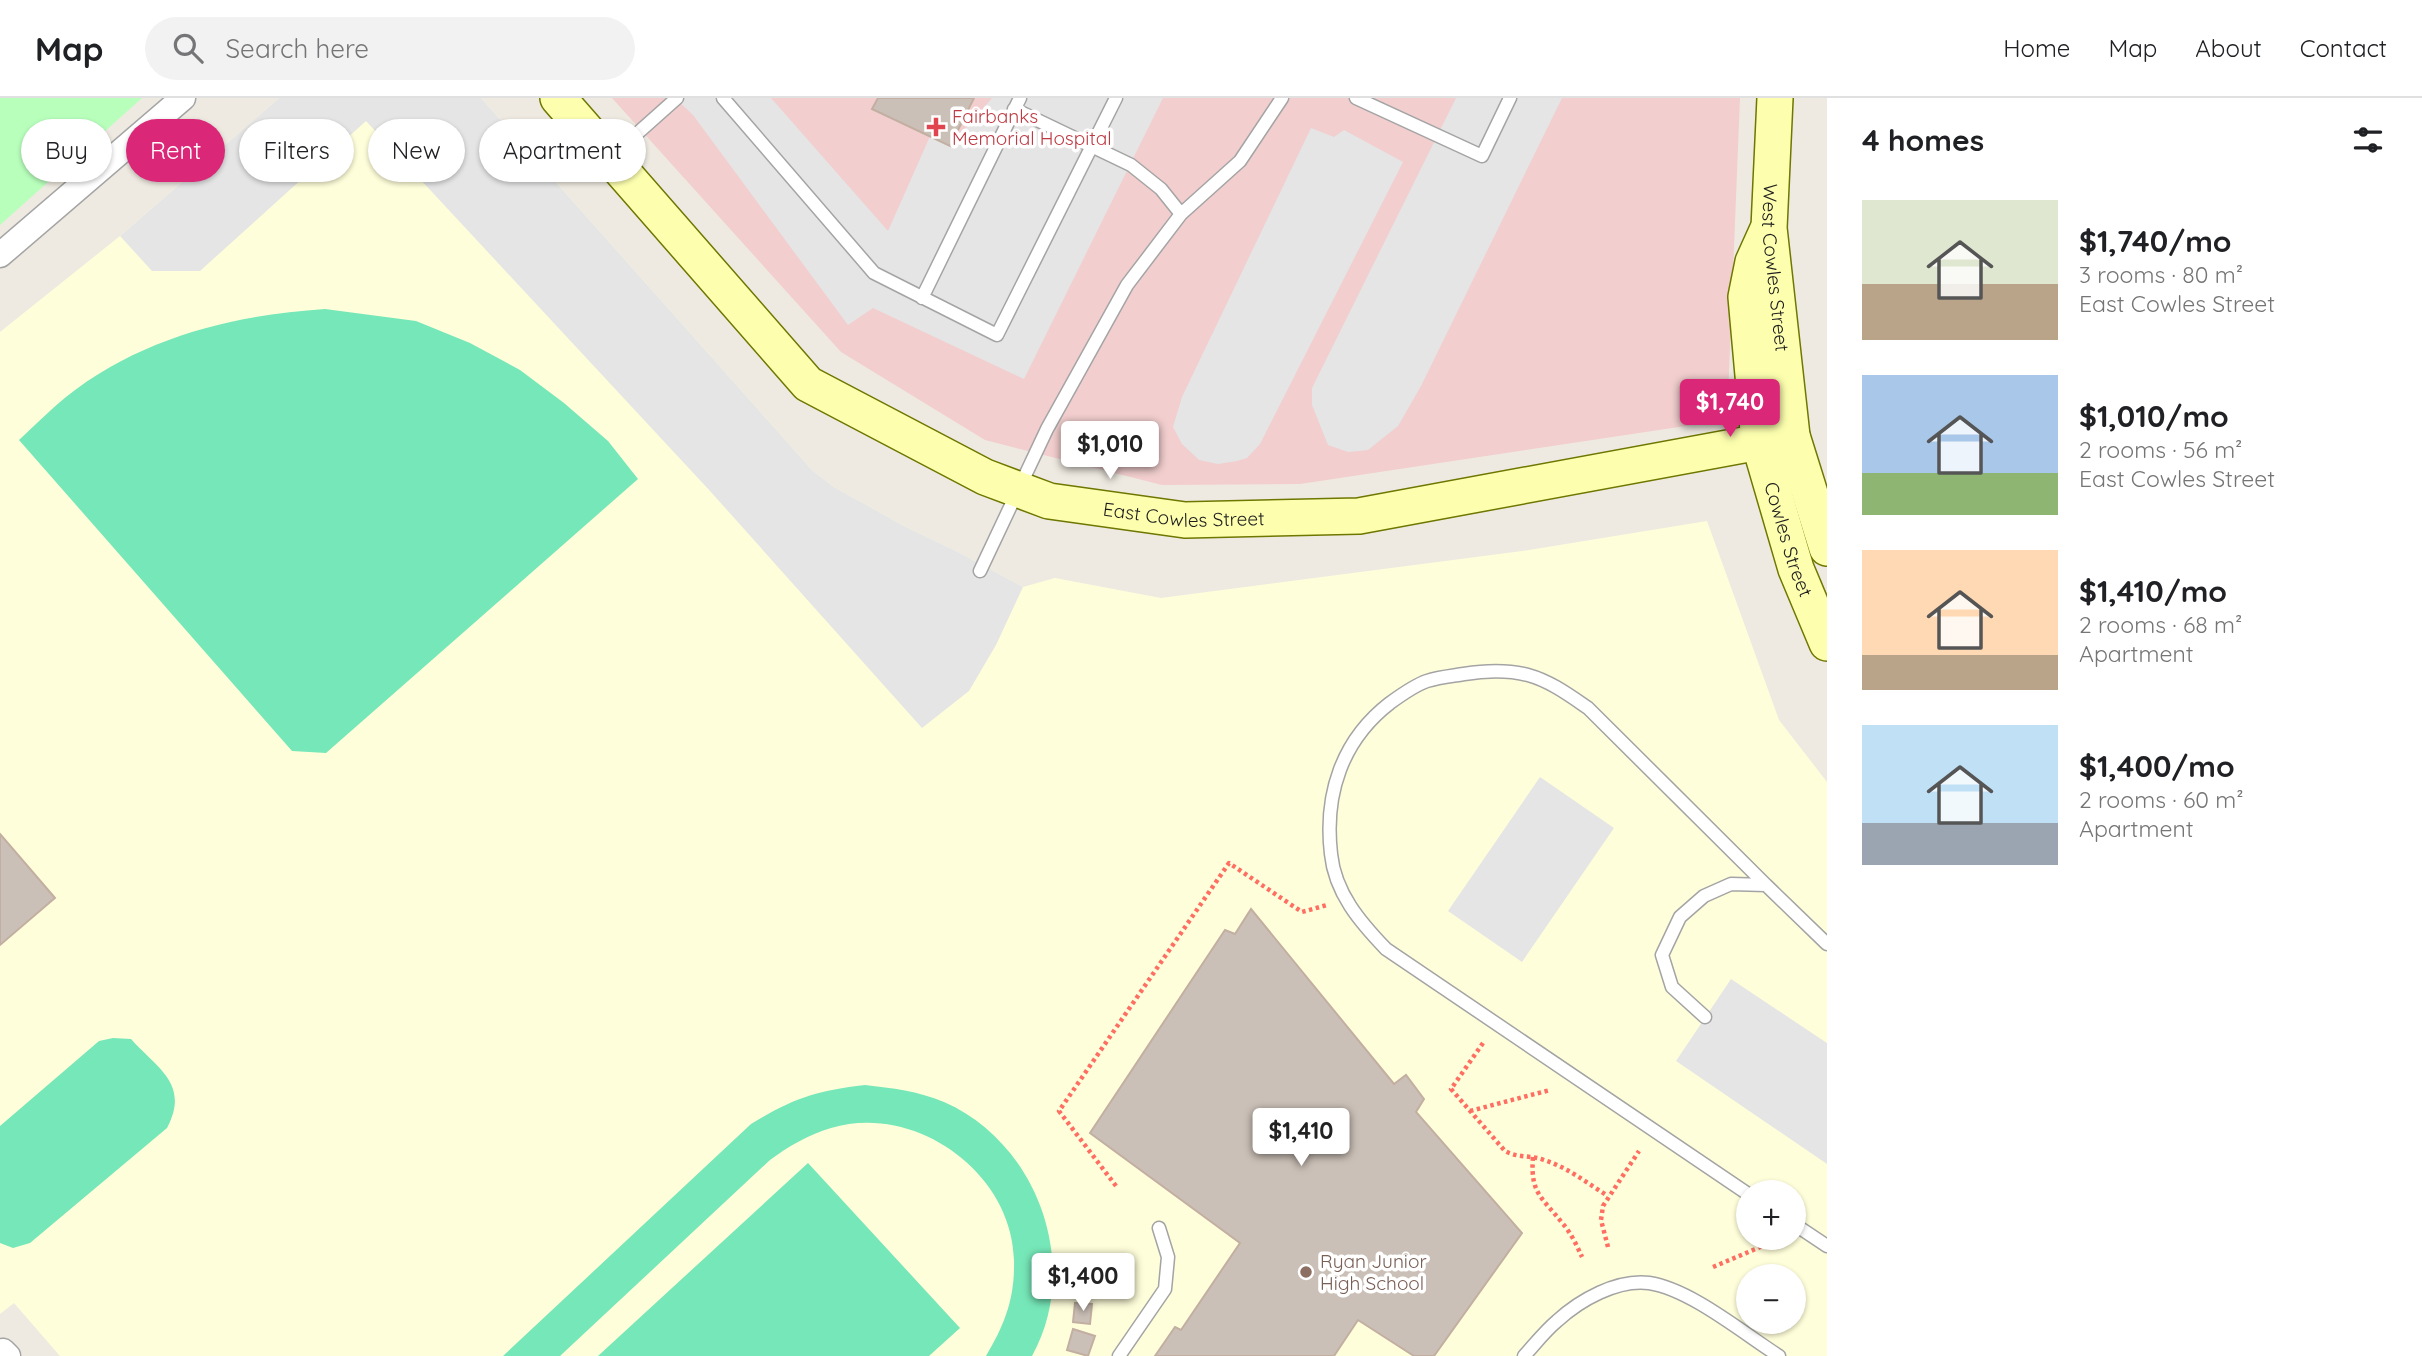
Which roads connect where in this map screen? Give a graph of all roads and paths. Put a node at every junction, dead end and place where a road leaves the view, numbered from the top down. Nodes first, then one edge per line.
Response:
1 (183, 98) edge
2 (558, 98) edge
3 (677, 98) edge
4 (723, 98) edge
5 (1116, 98) edge
6 (1282, 98) edge
7 (1356, 98) edge
8 (1510, 98) edge
9 (1775, 98) edge
10 (1378, 102) edge
11 (1017, 104) edge
12 (576, 119) edge
13 (646, 126) edge
14 (1091, 147) junction
15 (631, 182) edge
16 (1181, 214) junction
17 (1769, 228) junction
18 (0, 255) edge
19 (922, 298) junction
20 (1792, 436) junction
21 (1759, 442) junction
22 (1017, 490) junction
23 (1827, 548) edge
24 (980, 571) dead end
25 (1827, 643) edge
26 (1766, 885) junction
27 (1328, 905) dead end
28 (1827, 944) edge
29 (1705, 1017) dead end
30 (1483, 1043) dead end
31 (1550, 1090) dead end
32 (1470, 1111) junction
33 (1639, 1151) dead end
34 (1534, 1157) junction
35 (1116, 1186) dead end
36 (1736, 1186) edge
37 (1608, 1196) junction
38 (1158, 1228) dead end
39 (1806, 1232) edge
40 (1608, 1247) dead end
41 (1827, 1247) edge
42 (1753, 1250) edge
43 (1582, 1257) dead end
44 (1713, 1267) dead end
45 (1119, 1356) edge
46 (1524, 1356) edge
47 (1779, 1356) edge

1 - 18 street
2 - 12 street, East Cowles Street
3 - 13 lane
4 - 19 lane
5 - 14 lane
6 - 16 lane
7 - 10 lane
8 - 10 lane
9 - 17 street, West Cowles Street
11 - 14 lane
11 - 19 lane
14 - 16 lane
14 - 19 lane
15 - 22 street, East Cowles Street
16 - 22 lane
17 - 20 street, West Cowles Street
17 - 21 street, Cowles Street
20 - 21 street, East Cowles Street
20 - 23 street, Cowles Street
21 - 22 street, East Cowles Street
21 - 25 street, Cowles Street
22 - 24 lane
26 - 28 lane
26 - 29 lane
26 - 36 lane
27 - 35 path
30 - 32 path
31 - 32 path
32 - 34 path
33 - 37 path
34 - 37 path
34 - 43 path
37 - 40 path
38 - 45 lane
39 - 41 lane
42 - 44 path
46 - 47 lane

